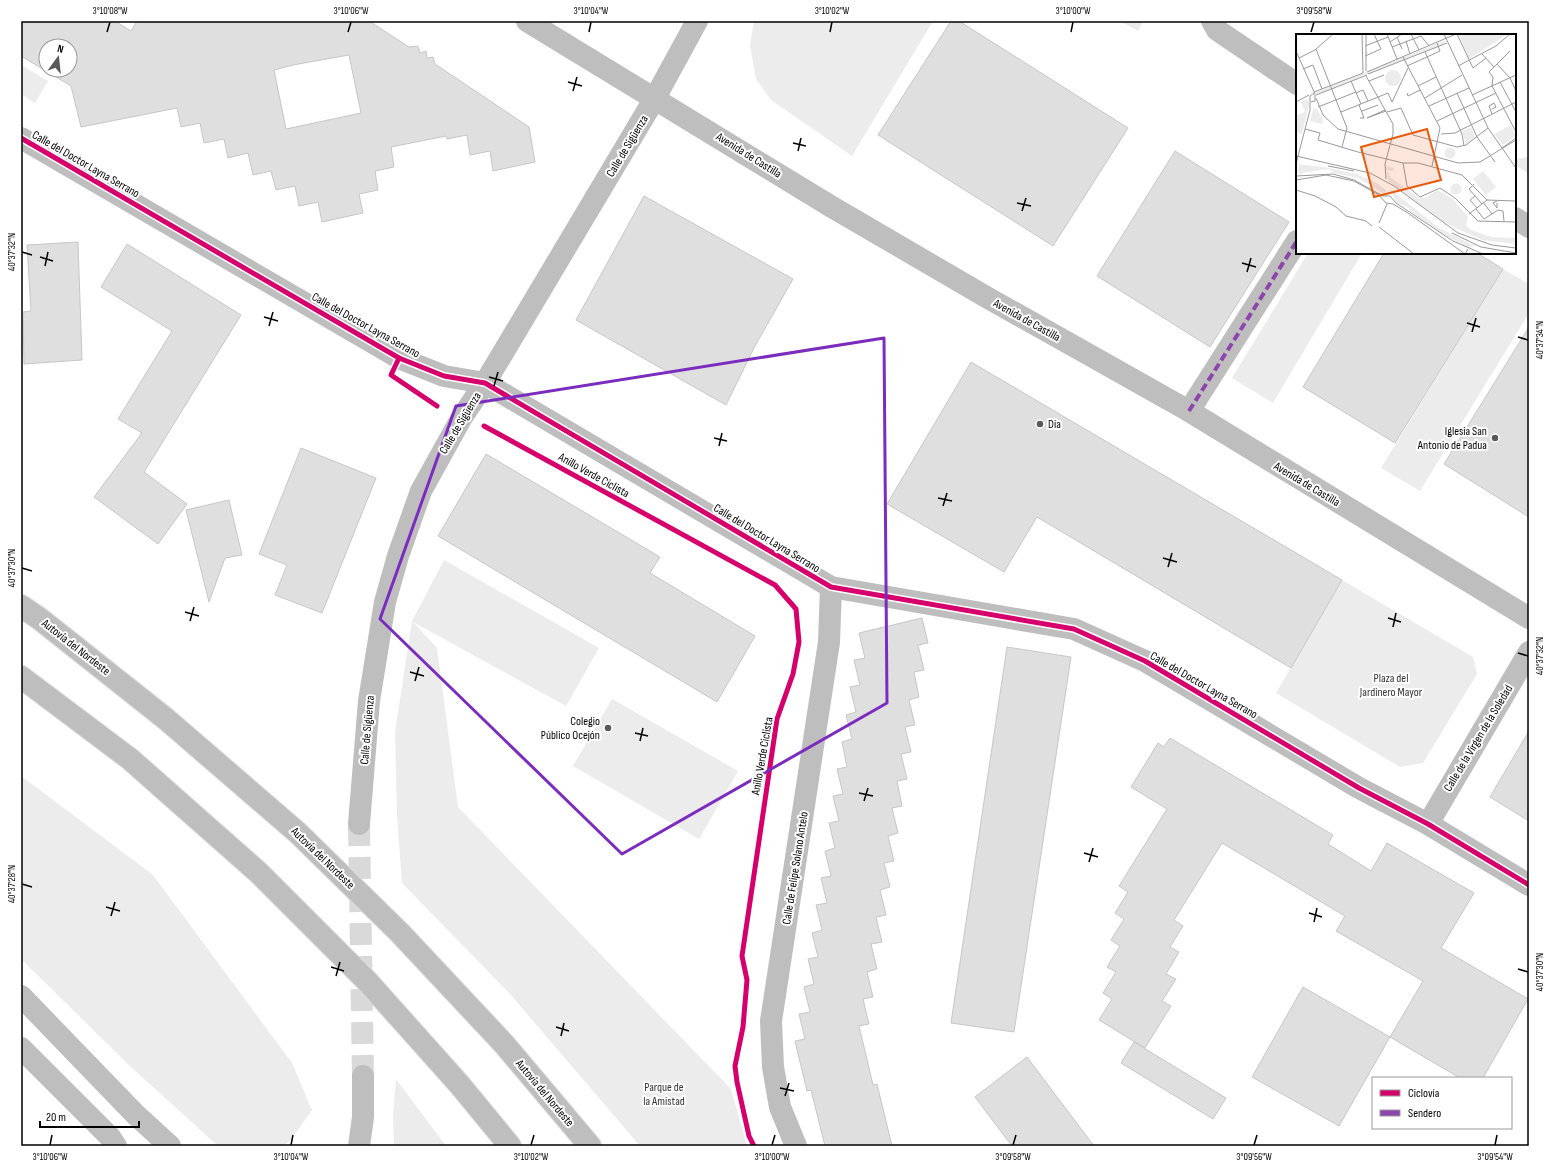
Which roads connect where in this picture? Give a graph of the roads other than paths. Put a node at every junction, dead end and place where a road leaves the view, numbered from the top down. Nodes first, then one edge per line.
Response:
1 (526, 21) edge
2 (697, 21) edge
3 (1212, 21) edge
4 (1296, 83) edge
5 (655, 98) junction
6 (21, 138) edge
7 (1516, 219) edge
8 (1529, 227) edge
9 (1296, 243) edge
10 (485, 383) junction
11 (1188, 412) junction
12 (831, 587) junction
13 (21, 606) edge
14 (1529, 618) edge
15 (1529, 652) edge
16 (21, 676) edge
17 (360, 824) tunnel mouth
18 (1428, 824) junction
19 (1529, 885) edge
20 (21, 996) edge
21 (21, 1048) edge
22 (363, 1076) tunnel mouth
23 (116, 1146) edge
24 (170, 1146) edge
25 (359, 1146) edge
26 (510, 1146) edge
27 (590, 1146) edge
28 (796, 1146) edge

1 - 5 main road, Avenida de Castilla
2 - 5 main road, Calle de Sigüenza
3 - 4 main road
5 - 10 main road, Calle de Sigüenza
5 - 11 main road, Avenida de Castilla
6 - 10 main road, Calle del Doctor Layna Serrano
7 - 8 main road
9 - 11 main road
10 - 12 main road, Calle del Doctor Layna Serrano
10 - 17 main road, Calle de Sigüenza
11 - 14 main road, Avenida de Castilla
12 - 18 main road, Calle del Doctor Layna Serrano
12 - 28 main road, Calle de Felipe Solano Antelo
13 - 27 main road, Autovía del Nordeste
15 - 18 main road, Calle de la Virgen de la Soledad
16 - 26 main road
18 - 19 main road, Calle del Doctor Layna Serrano
20 - 24 main road
21 - 23 main road
22 - 25 main road

